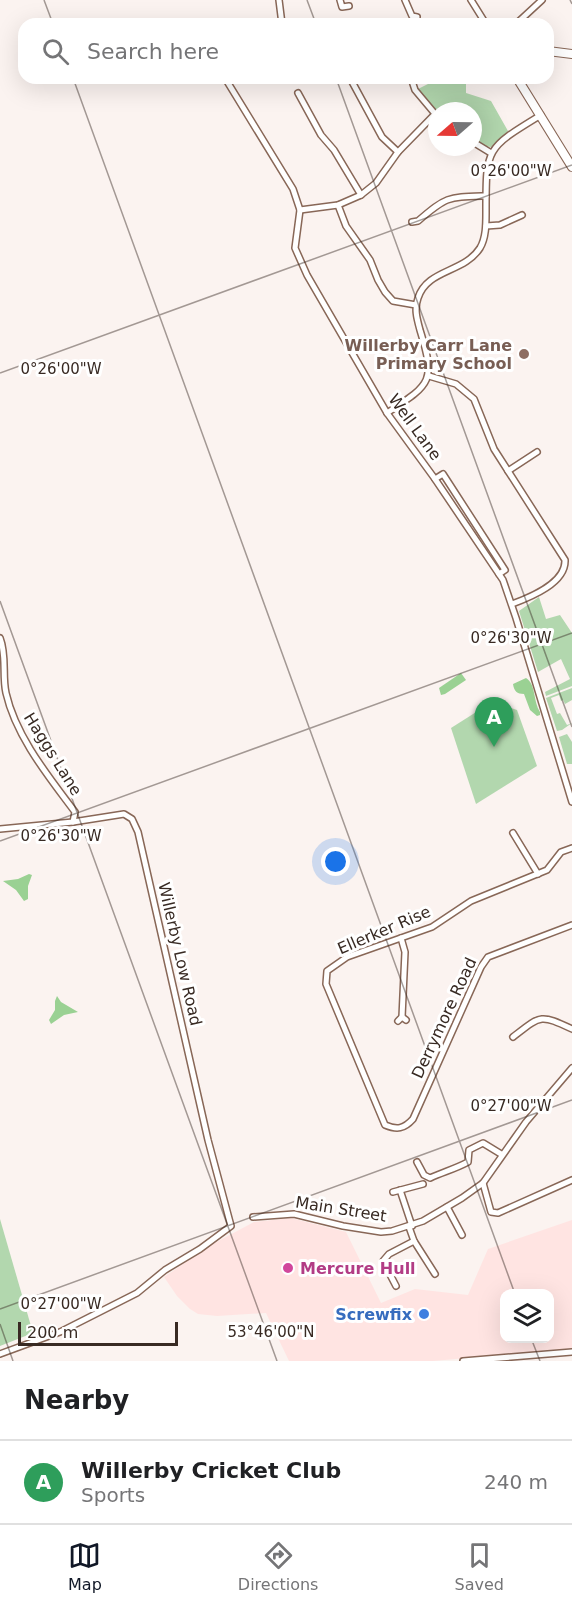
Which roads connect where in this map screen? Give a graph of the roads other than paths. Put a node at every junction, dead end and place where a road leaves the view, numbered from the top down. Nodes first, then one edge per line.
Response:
1 (279, 0) edge
2 (340, 0) edge
3 (405, 0) edge
4 (471, 0) edge
5 (542, 0) edge
6 (349, 6) dead end
7 (417, 17) dead end
8 (281, 18) edge
9 (482, 18) edge
10 (522, 18) edge
11 (554, 52) edge
12 (572, 54) edge
13 (229, 84) edge
14 (353, 84) edge
15 (414, 84) edge
16 (521, 84) edge
17 (297, 93) dead end
18 (428, 105) edge
19 (540, 115) junction
20 (428, 123) edge
21 (482, 147) edge
22 (398, 152) junction
23 (492, 153) junction
24 (572, 167) edge
25 (361, 195) junction
26 (486, 196) junction
27 (338, 205) junction
28 (300, 210) junction
29 (412, 222) dead end
30 (486, 226) junction
31 (522, 226) dead end
32 (416, 305) junction
33 (429, 376) junction
34 (387, 414) junction
35 (538, 452) dead end
36 (508, 471) junction
37 (435, 479) junction
38 (499, 574) junction
39 (512, 604) junction
40 (0, 638) edge
41 (572, 802) edge
42 (75, 812) junction
43 (87, 820) junction
44 (73, 822) junction
45 (0, 829) edge
46 (512, 832) dead end
47 (572, 848) edge
48 (538, 874) junction
49 (572, 925) edge
50 (401, 938) junction
51 (402, 1019) dead end
52 (572, 1029) edge
53 (513, 1037) dead end
54 (571, 1072) edge
55 (393, 1129) joint
56 (501, 1154) junction
57 (417, 1161) dead end
58 (572, 1180) edge
59 (483, 1183) junction
60 (423, 1184) dead end
61 (400, 1190) junction
62 (393, 1192) dead end
63 (447, 1207) junction
64 (253, 1217) dead end
65 (410, 1227) junction
66 (462, 1235) dead end
67 (414, 1241) junction
68 (435, 1274) dead end
69 (392, 1279) junction
70 (385, 1282) dead end
71 (396, 1286) dead end
72 (572, 1352) edge
73 (0, 1354) edge
74 (463, 1361) edge

1 - 8 street
2 - 6 street
3 - 7 street
4 - 9 street
5 - 10 street
11 - 12 street
13 - 28 street, Well Lane
14 - 22 street
15 - 18 street
16 - 19 street
17 - 25 street
19 - 23 street
19 - 24 street
20 - 22 street
21 - 23 street
22 - 25 street
23 - 26 street
25 - 27 street
26 - 29 street
26 - 30 street
27 - 28 street
27 - 32 street
28 - 34 street, Well Lane
30 - 31 street
30 - 32 street
32 - 33 street
33 - 34 street
33 - 36 street
34 - 37 street, Well Lane
35 - 36 street
36 - 39 street
37 - 38 street, Well Lane
37 - 38 street
38 - 39 street, Well Lane
39 - 41 street, Well Lane
40 - 42 street, Haggs Lane
42 - 43 street, Haggs Lane
42 - 44 street, Haggs Lane
43 - 44 street, Willerby Low Road
43 - 73 street, Willerby Low Road
44 - 45 street, Willerby Low Road
46 - 48 street
47 - 48 street, Ellerker Rise
48 - 50 street, Ellerker Rise
49 - 55 street, Derrymore Road
50 - 51 street
50 - 55 street, Ellerker Rise
52 - 53 street
54 - 56 street, Main Street
56 - 57 street
56 - 59 street, Main Street
58 - 59 street
59 - 63 street, Main Street
60 - 61 street
61 - 62 street
61 - 65 street
63 - 65 street, Main Street
63 - 66 street
64 - 65 street, Main Street
65 - 67 street
67 - 68 street
67 - 69 street
69 - 70 street
69 - 71 street
72 - 74 street

